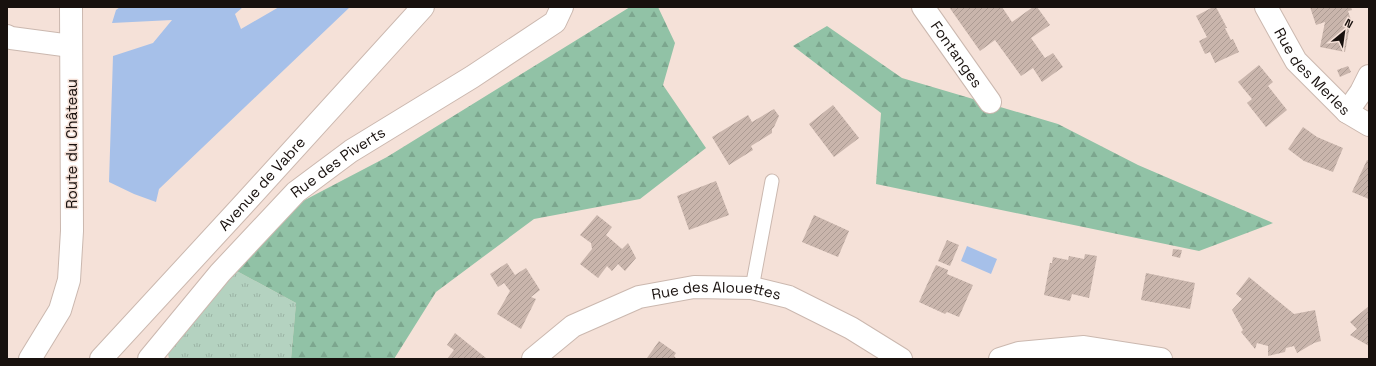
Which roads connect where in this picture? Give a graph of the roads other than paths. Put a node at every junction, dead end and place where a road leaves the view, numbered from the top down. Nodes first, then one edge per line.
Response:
1 (71, 7) edge
2 (423, 7) edge
3 (562, 7) edge
4 (923, 7) edge
5 (1266, 7) edge
6 (7, 36) edge
7 (72, 46) junction
8 (1369, 76) edge
9 (990, 102) dead end
10 (1347, 112) junction
11 (1369, 125) edge
12 (772, 181) dead end
13 (752, 288) junction
14 (30, 359) edge
15 (101, 359) edge
16 (148, 359) edge
17 (533, 359) edge
18 (901, 359) edge
19 (1000, 359) edge
20 (1161, 359) edge

1 - 7 street, Route du Château
2 - 15 street, Avenue de Vabre
3 - 16 street, Rue des Piverts
4 - 9 street, Fontanges
5 - 10 street, Rue des Merles
6 - 7 street
7 - 14 street, Route du Château
8 - 10 street
10 - 11 street, Rue des Merles
12 - 13 lane
13 - 17 street, Rue des Alouettes
13 - 18 street, Rue des Alouettes
19 - 20 street

